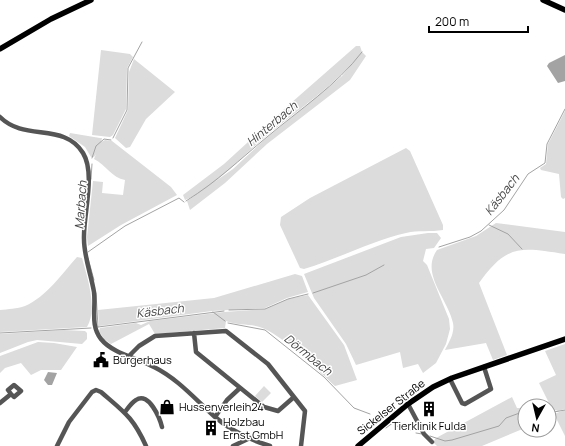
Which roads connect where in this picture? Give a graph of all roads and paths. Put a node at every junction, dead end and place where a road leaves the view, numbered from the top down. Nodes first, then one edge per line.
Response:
1 (91, 0) edge
2 (543, 0) edge
3 (565, 10) edge
4 (1, 48) edge
5 (0, 117) edge
6 (194, 333) junction
7 (565, 339) edge
8 (129, 356) junction
9 (484, 367) junction
10 (450, 379) junction
11 (240, 388) junction
12 (11, 394) dead end
13 (294, 397) junction
14 (0, 403) edge
15 (408, 404) junction
16 (125, 412) junction
17 (215, 417) junction
18 (162, 427) dead end
19 (250, 438) junction
20 (432, 442) dead end
21 (144, 445) edge
22 (57, 446) edge
23 (233, 446) edge
24 (270, 446) edge
25 (302, 446) edge
26 (360, 446) edge

1 - 4 main road
2 - 3 main road
5 - 8 street
6 - 8 street
6 - 11 street
6 - 13 street
7 - 9 main road, Sickelser Straße
8 - 17 street
9 - 10 main road, Sickelser Straße
9 - 10 street
10 - 15 main road, Sickelser Straße
11 - 13 street
11 - 17 street
12 - 14 street
13 - 25 street
15 - 20 street
15 - 26 main road, Sickelser Straße
16 - 18 street
16 - 21 street
16 - 22 street
17 - 19 street
19 - 23 street
19 - 24 street

